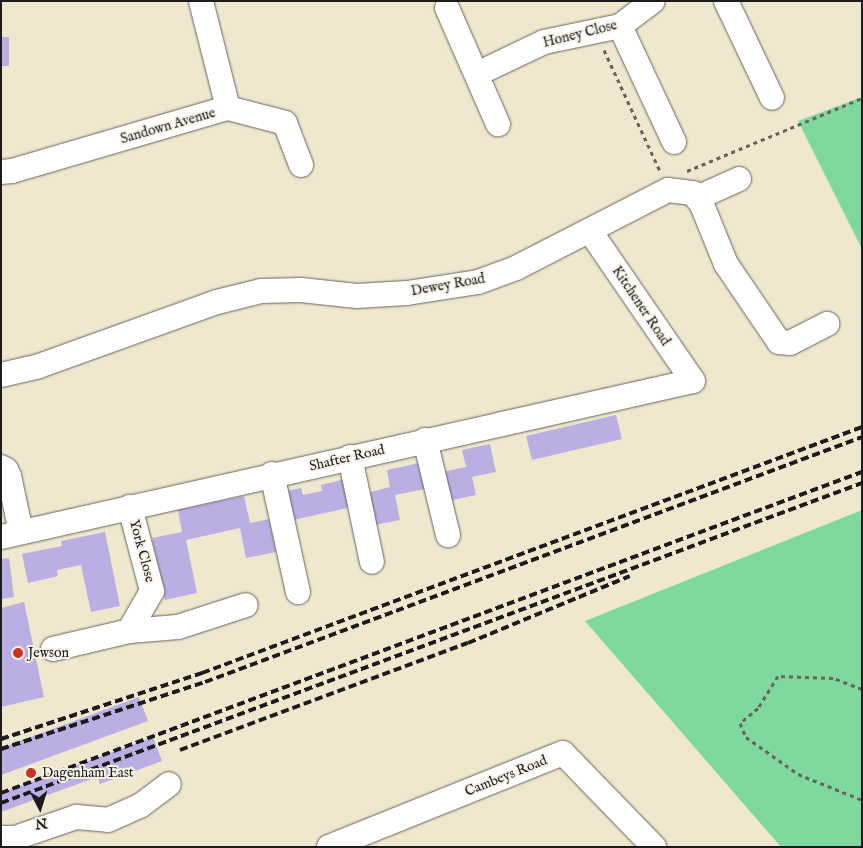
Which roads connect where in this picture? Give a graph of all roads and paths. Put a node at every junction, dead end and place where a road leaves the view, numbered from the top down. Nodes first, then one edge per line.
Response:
1 (202, 1) edge
2 (653, 1) edge
3 (726, 1) edge
4 (448, 8) dead end
5 (620, 26) junction
6 (595, 31) junction
7 (477, 74) junction
8 (772, 98) dead end
9 (862, 98) edge
10 (228, 108) junction
11 (498, 124) dead end
12 (674, 142) dead end
13 (301, 165) dead end
14 (1, 172) edge
15 (660, 172) dead end
16 (682, 173) dead end
17 (739, 179) dead end
18 (697, 198) junction
19 (590, 231) junction
20 (827, 324) dead end
21 (1, 375) edge
22 (693, 381) joint
23 (425, 440) junction
24 (350, 457) junction
25 (1, 468) edge
26 (272, 474) junction
27 (130, 507) junction
28 (11, 535) edge
29 (448, 535) dead end
30 (372, 562) dead end
31 (298, 592) dead end
32 (246, 605) dead end
33 (129, 631) junction
34 (53, 649) dead end
35 (862, 689) edge
36 (169, 784) dead end
37 (862, 800) edge
38 (1, 838) edge
39 (329, 847) edge
40 (654, 847) edge

1 - 10 street, Sandown Avenue
2 - 5 street, Honey Close
3 - 8 street
4 - 7 street
5 - 6 street, Honey Close
5 - 12 street
6 - 7 street, Honey Close
6 - 15 path
7 - 11 street
9 - 16 path
10 - 13 street
10 - 14 street, Sandown Avenue
17 - 18 street
18 - 19 street, Dewey Road
18 - 20 street
19 - 21 street, Dewey Road
19 - 22 street, Kitchener Road
22 - 23 street, Shafter Road
23 - 24 street, Shafter Road
23 - 29 street
24 - 26 street, Shafter Road
24 - 30 street
25 - 28 street
26 - 27 street, Shafter Road
26 - 31 street
27 - 28 street, Shafter Road
27 - 33 street, York Close
32 - 33 street
33 - 34 street
35 - 37 path
36 - 38 street
39 - 40 street, Cambeys Road

